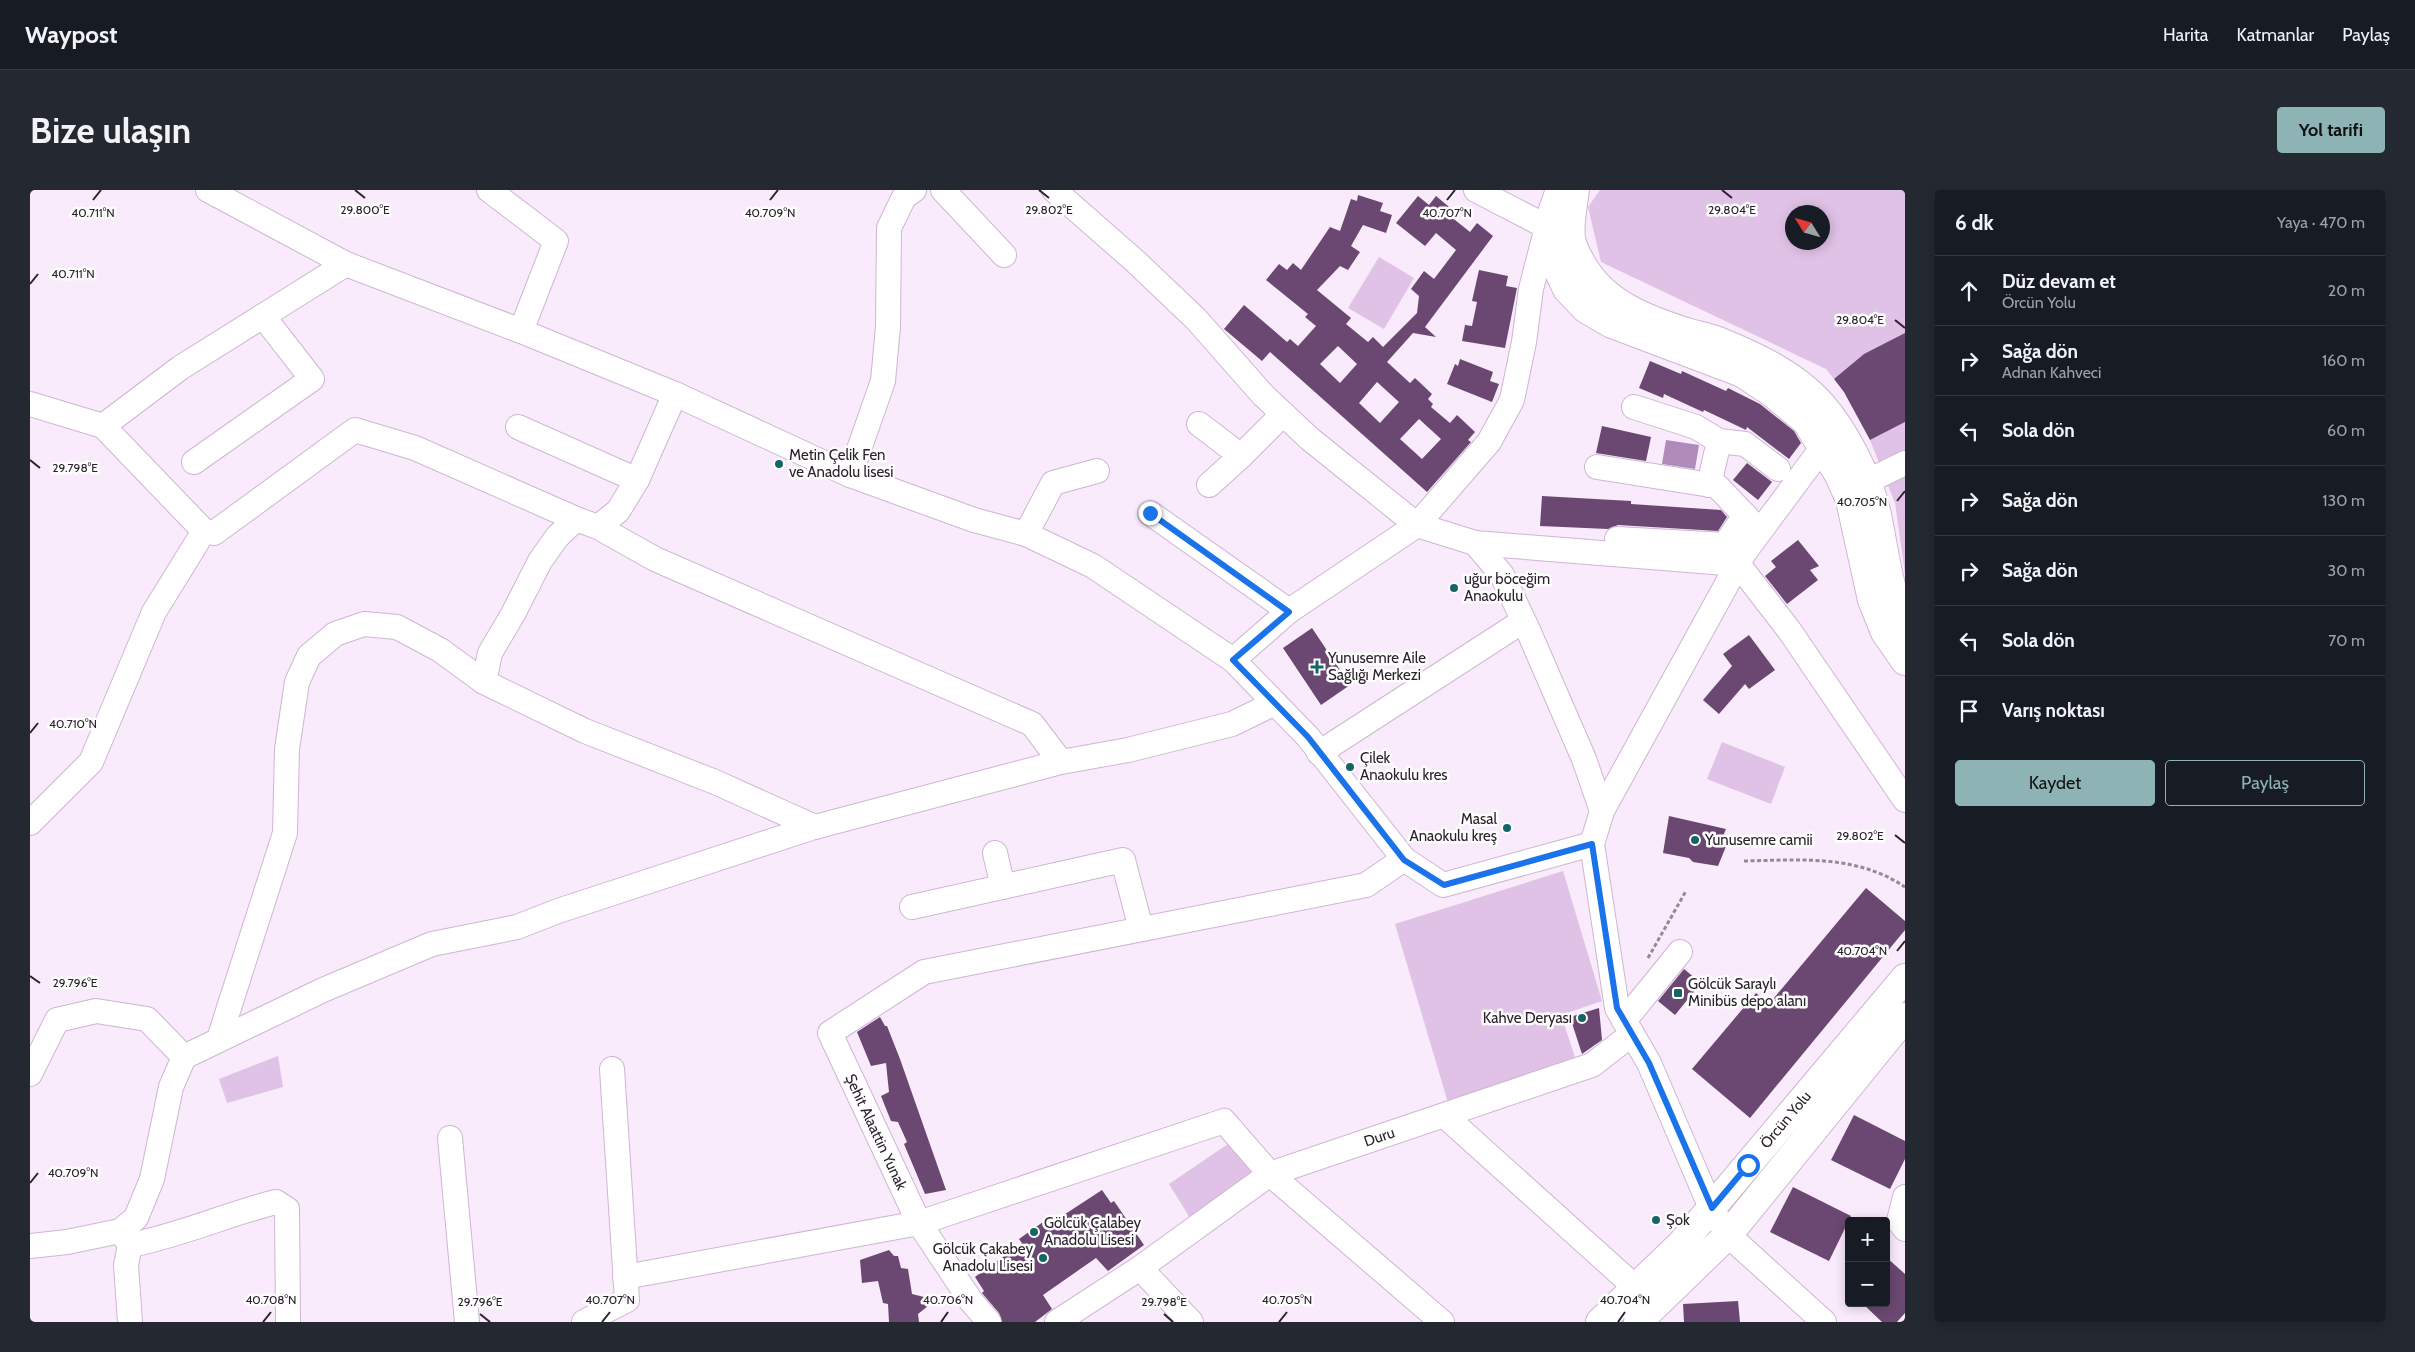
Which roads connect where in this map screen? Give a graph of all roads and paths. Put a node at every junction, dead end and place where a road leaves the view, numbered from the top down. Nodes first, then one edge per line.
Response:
1 (208, 190) edge
2 (489, 190) edge
3 (914, 190) edge
4 (943, 190) edge
5 (1054, 190) edge
6 (1476, 190) edge
7 (1560, 190) edge
8 (1575, 190) edge
9 (1547, 227) junction
10 (1004, 255) dead end
11 (346, 264) junction
12 (262, 316) junction
13 (521, 331) junction
14 (674, 394) junction
15 (30, 404) edge
16 (1634, 407) dead end
17 (1283, 414) junction
18 (1199, 424) dead end
19 (103, 426) junction
20 (518, 427) dead end
21 (1719, 441) junction
22 (1822, 448) junction
23 (1241, 456) junction
24 (194, 462) dead end
25 (1905, 463) edge
26 (1597, 467) dead end
27 (1778, 469) dead end
28 (1097, 471) dead end
29 (850, 475) junction
30 (637, 480) junction
31 (1866, 482) junction
32 (1209, 485) dead end
33 (1709, 485) junction
34 (1150, 513) dead end
35 (576, 519) junction
36 (1752, 523) junction
37 (1417, 525) junction
38 (598, 528) junction
39 (204, 532) junction
40 (1026, 534) junction
41 (1565, 536) dead end
42 (1475, 543) junction
43 (1738, 564) junction
44 (1289, 612) junction
45 (1523, 620) junction
46 (1905, 625) edge
47 (1233, 660) junction
48 (1905, 661) edge
49 (484, 682) junction
50 (1275, 703) junction
51 (1319, 754) junction
52 (1061, 762) junction
53 (1905, 800) edge
54 (1602, 811) junction
55 (30, 823) edge
56 (815, 827) junction
57 (1592, 844) junction
58 (995, 853) dead end
59 (1404, 860) junction
60 (1744, 861) dead end
61 (1003, 887) junction
62 (1905, 887) edge
63 (912, 907) dead end
64 (1141, 929) junction
65 (1680, 952) dead end
66 (1905, 978) edge
67 (1905, 1017) edge
68 (1628, 1027) junction
69 (219, 1040) junction
70 (184, 1057) junction
71 (612, 1069) dead end
72 (30, 1074) edge
73 (1445, 1116) junction
74 (450, 1138) dead end
75 (1270, 1174) junction
76 (1905, 1197) edge
77 (1712, 1208) junction
78 (918, 1223) junction
79 (1905, 1229) edge
80 (1728, 1235) junction
81 (125, 1238) junction
82 (30, 1246) edge
83 (1140, 1268) junction
84 (625, 1277) junction
85 (1635, 1287) junction
86 (130, 1322) edge
87 (288, 1322) edge
88 (467, 1322) edge
89 (584, 1322) edge
90 (989, 1322) edge
91 (1057, 1322) edge
92 (1191, 1322) edge
93 (1442, 1322) edge
94 (1600, 1322) edge
95 (1638, 1322) edge
96 (1824, 1322) edge

1 - 11 street
2 - 13 street
3 - 29 street
4 - 10 street
5 - 17 street
6 - 9 street
7 - 9 main road
8 - 31 main road
9 - 22 main road
9 - 37 street
11 - 12 street
11 - 13 street
12 - 19 street
12 - 24 street
13 - 14 street
14 - 29 street
14 - 30 street
15 - 19 street
16 - 21 street
17 - 23 street
17 - 37 street
18 - 23 street
19 - 39 street
20 - 30 street
21 - 27 street
21 - 33 street
22 - 36 street
22 - 48 main road
23 - 32 street
25 - 31 street
26 - 33 street
28 - 40 street
29 - 40 street
30 - 38 street
31 - 46 main road
33 - 36 street
34 - 44 street
35 - 38 street
35 - 39 street
35 - 49 street
36 - 41 street
36 - 43 street
37 - 42 street
37 - 44 street
38 - 52 street
39 - 55 street
40 - 47 street
42 - 43 street
42 - 45 street
43 - 53 street
43 - 54 street
44 - 47 street
45 - 51 street
45 - 54 street
47 - 50 street
49 - 56 street
49 - 69 street
50 - 51 street
50 - 52 street
51 - 59 street
52 - 56 street
54 - 57 street
56 - 69 street
57 - 59 street
57 - 68 street
58 - 61 street
59 - 64 street
60 - 62 path
61 - 63 street
61 - 64 street
64 - 78 street, Şehit Alaattin Yunak
65 - 68 street, Duru
66 - 77 main road, Örcün Yolu
67 - 80 main road, Örcün Yolu
68 - 73 street, Duru
68 - 77 street
69 - 70 street
70 - 72 street
70 - 81 street
71 - 84 street
73 - 75 street, Duru
73 - 85 street
74 - 88 street
75 - 78 street
75 - 83 street, Duru
75 - 93 street
76 - 79 street
77 - 80 street
77 - 85 main road, Örcün Yolu
78 - 84 street
78 - 90 street, Şehit Alaattin Yunak
80 - 95 main road, Örcün Yolu
80 - 96 street
81 - 82 street
81 - 86 street
81 - 87 street
83 - 91 street, Duru
83 - 92 street
84 - 89 street
85 - 94 main road, Örcün Yolu

